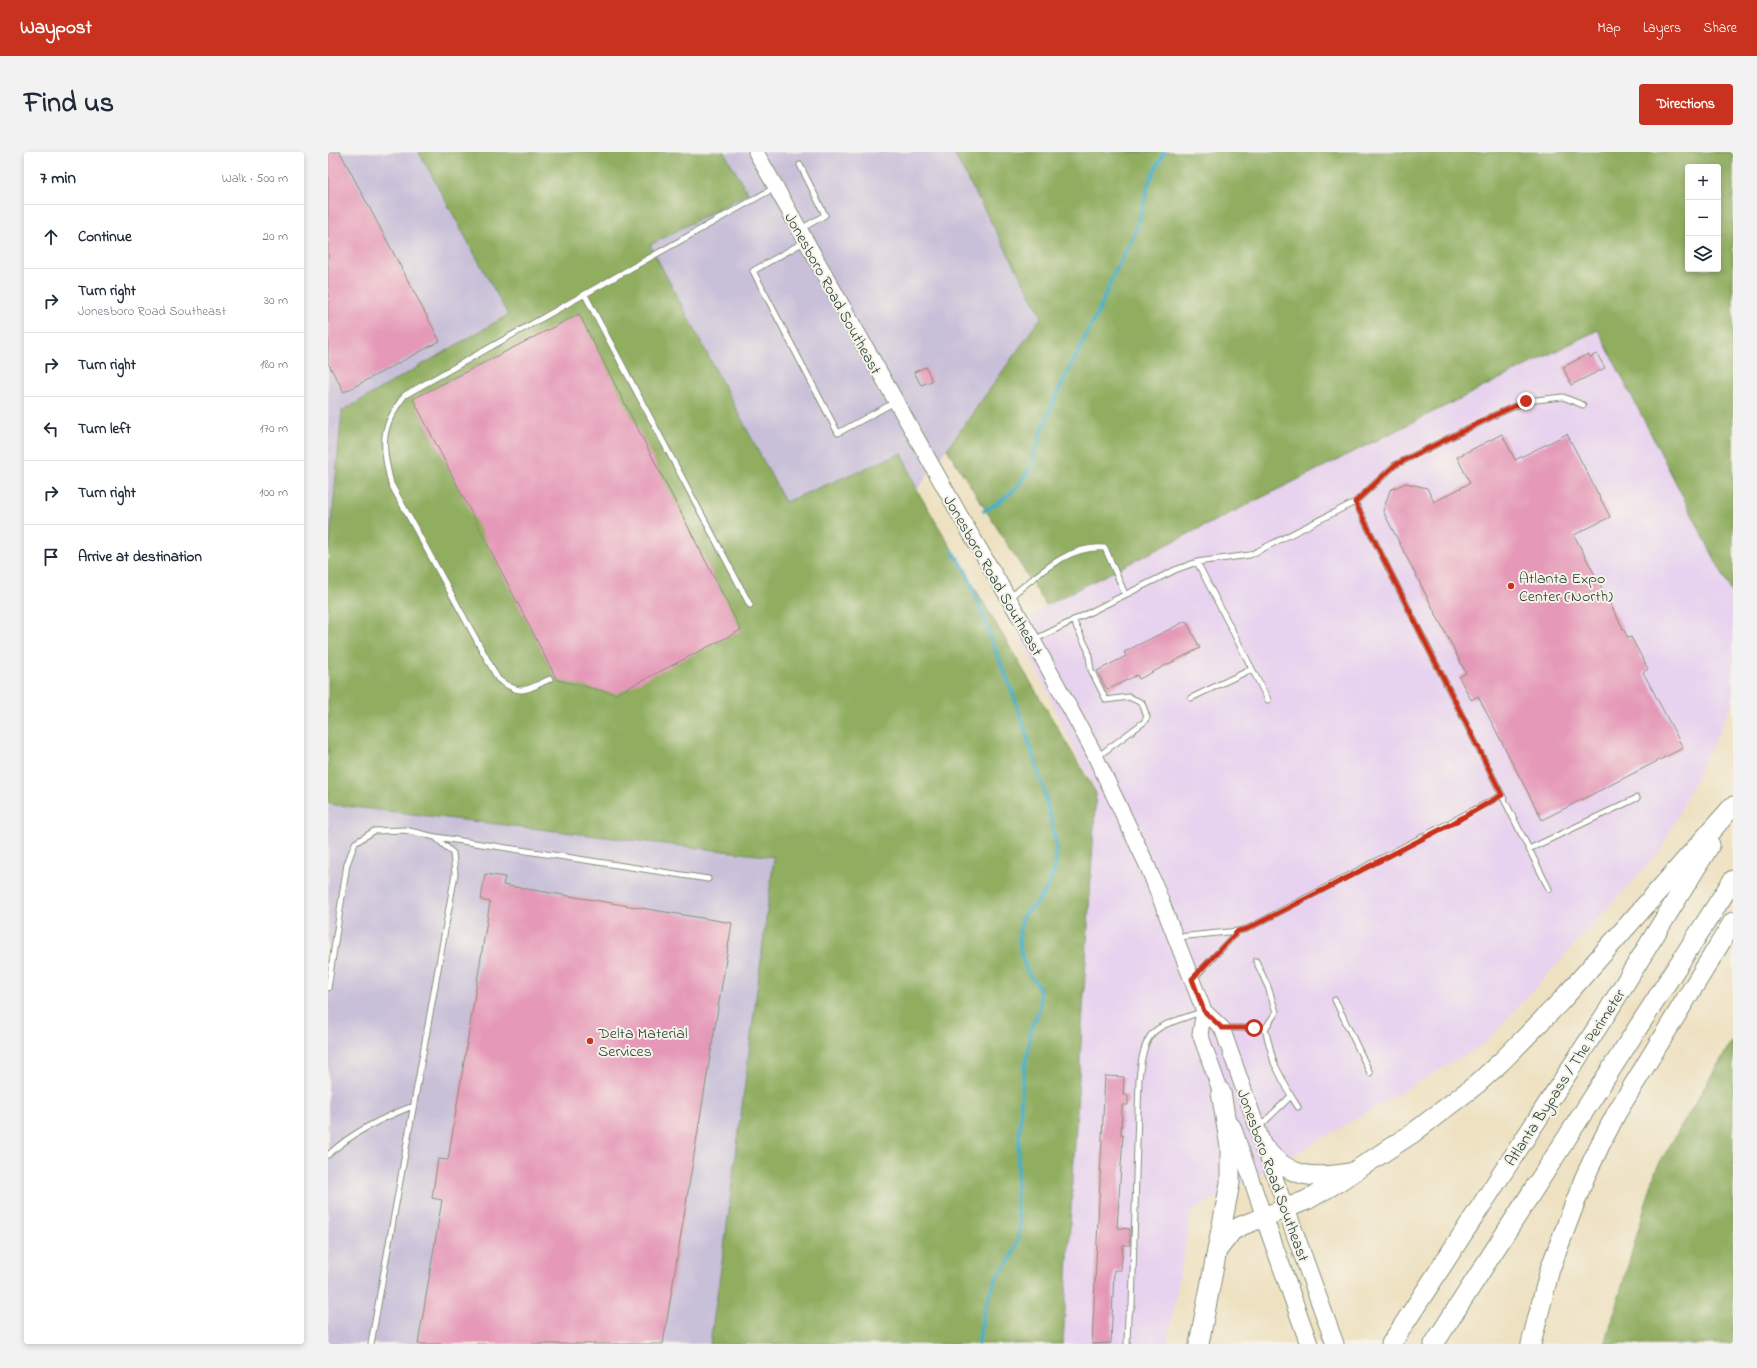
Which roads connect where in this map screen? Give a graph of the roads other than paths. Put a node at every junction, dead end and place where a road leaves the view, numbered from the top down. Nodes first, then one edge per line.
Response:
1 (757, 152) edge
2 (800, 165) dead end
3 (775, 188) junction
4 (802, 236) junction
5 (586, 295) junction
6 (895, 402) junction
7 (1583, 405) dead end
8 (1355, 502) junction
9 (1197, 562) junction
10 (1125, 594) junction
11 (1008, 599) junction
12 (750, 605) dead end
13 (1073, 620) junction
14 (1032, 641) junction
15 (1252, 669) junction
16 (550, 679) dead end
17 (1192, 698) dead end
18 (1268, 700) dead end
19 (1096, 758) junction
20 (1502, 795) junction
21 (1637, 798) dead end
22 (1733, 807) edge
23 (435, 837) junction
24 (1529, 849) junction
25 (708, 879) dead end
26 (1733, 880) edge
27 (1549, 889) dead end
28 (1733, 922) edge
29 (1238, 931) junction
30 (1175, 937) junction
31 (1256, 961) dead end
32 (1192, 979) junction
33 (328, 988) edge
34 (1335, 1000) dead end
35 (1204, 1011) junction
36 (1222, 1028) junction
37 (1265, 1029) junction
38 (1370, 1073) dead end
39 (1221, 1092) junction
40 (1291, 1096) junction
41 (413, 1106) junction
42 (1298, 1107) dead end
43 (1258, 1128) junction
44 (1265, 1149) junction
45 (328, 1155) edge
46 (1351, 1172) junction
47 (1286, 1209) junction
48 (1264, 1217) junction
49 (1219, 1248) junction
50 (1334, 1341) edge
51 (371, 1344) edge
52 (1126, 1344) edge
53 (1199, 1344) edge
54 (1309, 1344) edge
55 (1391, 1344) edge
56 (1434, 1344) edge
57 (1531, 1344) edge

1 - 3 main road, Jonesboro Road Southeast
2 - 4 lane
3 - 4 main road, Jonesboro Road Southeast
3 - 5 lane
4 - 6 main road, Jonesboro Road Southeast
4 - 6 lane
5 - 12 lane
5 - 16 lane
6 - 11 main road, Jonesboro Road Southeast
7 - 8 lane
8 - 9 lane
8 - 20 lane
9 - 10 lane
9 - 15 lane
10 - 11 lane
10 - 13 lane
11 - 14 main road, Jonesboro Road Southeast
13 - 14 lane
13 - 19 lane
14 - 19 main road, Jonesboro Road Southeast
15 - 17 lane
15 - 18 lane
19 - 30 main road, Jonesboro Road Southeast
20 - 24 lane
20 - 29 lane
21 - 24 lane
22 - 46 highway
22 - 55 highway, Atlanta Bypass / The Perimeter
23 - 25 lane
23 - 33 lane
23 - 41 lane
24 - 27 lane
26 - 56 highway
28 - 57 highway
29 - 30 lane
29 - 32 lane
30 - 32 main road, Jonesboro Road Southeast
31 - 37 lane
32 - 35 main road, Jonesboro Road Southeast
34 - 38 lane
35 - 36 main road, Jonesboro Road Southeast
35 - 39 main road, Jonesboro Road Southeast
35 - 52 lane
36 - 37 lane
36 - 43 main road, Jonesboro Road Southeast
37 - 40 lane
39 - 48 main road, Jonesboro Road Southeast
39 - 49 highway
40 - 42 lane
40 - 43 lane
41 - 45 lane
41 - 51 lane
43 - 44 main road, Jonesboro Road Southeast
44 - 46 highway
44 - 47 main road, Jonesboro Road Southeast
46 - 47 highway
47 - 48 highway
47 - 50 main road, Jonesboro Road Southeast
48 - 49 highway
48 - 54 main road, Jonesboro Road Southeast
49 - 53 highway

